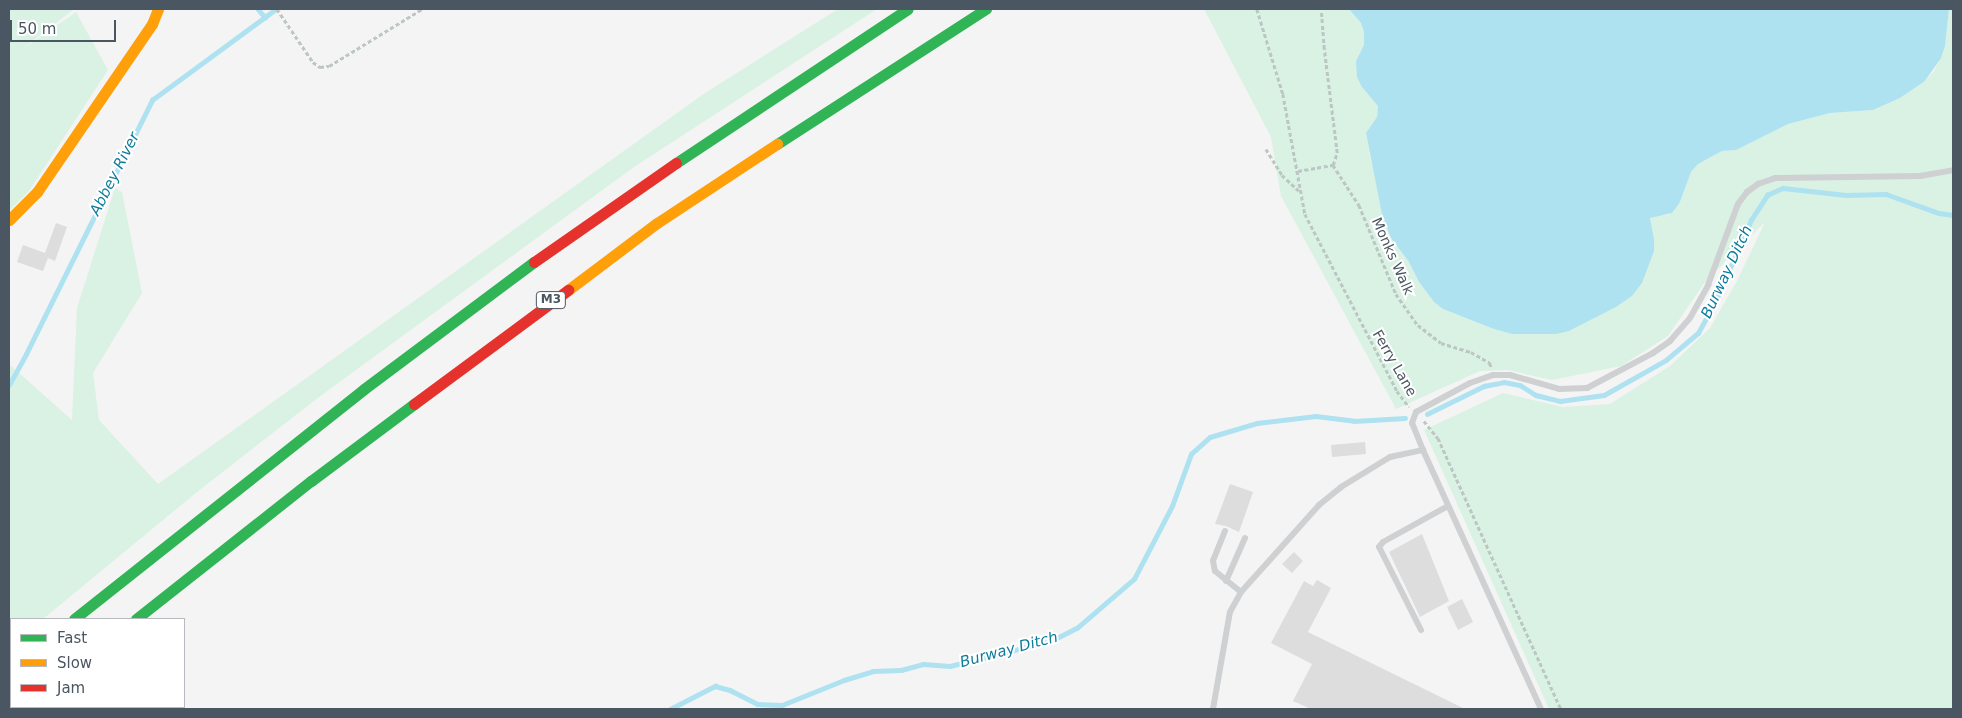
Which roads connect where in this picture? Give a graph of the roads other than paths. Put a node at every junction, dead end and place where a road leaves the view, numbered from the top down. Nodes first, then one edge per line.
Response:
1 (158, 9) edge
2 (908, 9) edge
3 (986, 9) edge
4 (1953, 170) edge
5 (9, 220) edge
6 (1423, 450) junction
7 (1448, 506) junction
8 (1225, 531) dead end
9 (1244, 538) dead end
10 (1226, 581) junction
11 (1242, 592) junction
12 (75, 618) edge
13 (137, 618) edge
14 (1421, 630) dead end
15 (1213, 709) edge
16 (1540, 709) edge

1 - 5 main road
2 - 12 main road
3 - 13 main road, M3
4 - 6 lane
6 - 7 lane
6 - 11 lane
7 - 14 lane
7 - 16 lane
8 - 10 lane
9 - 10 lane
10 - 11 lane
11 - 15 lane

